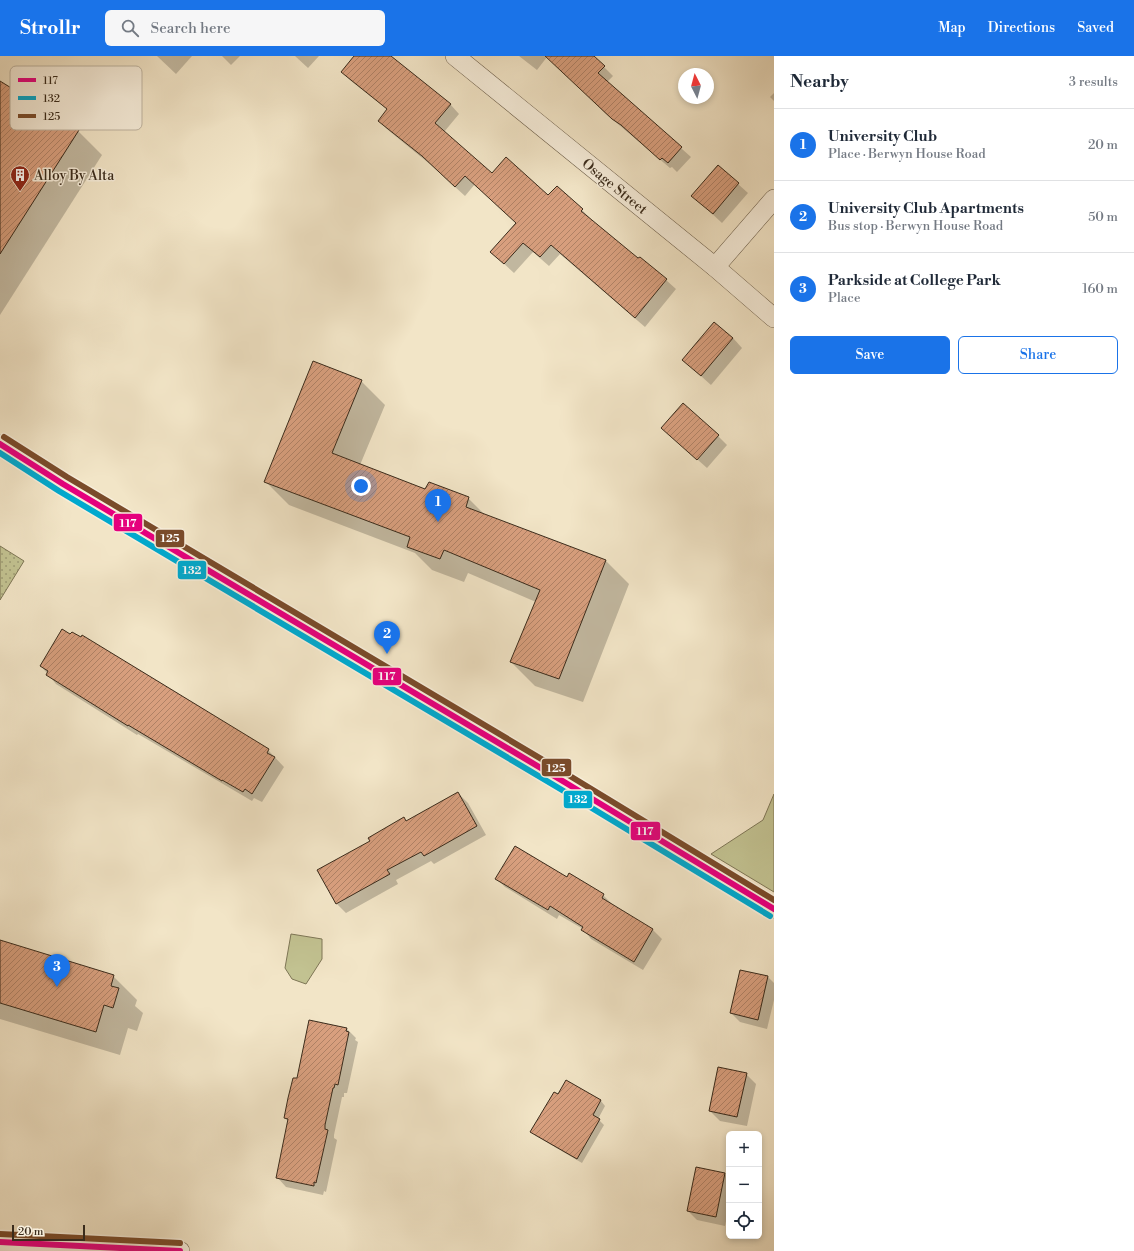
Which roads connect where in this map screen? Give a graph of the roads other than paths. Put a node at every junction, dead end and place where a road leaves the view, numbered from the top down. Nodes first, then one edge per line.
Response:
1 (455, 56) edge
2 (774, 199) edge
3 (715, 267) junction
4 (774, 318) edge
5 (0, 444) edge
6 (774, 909) edge
7 (0, 1242) edge
8 (180, 1251) edge

1 - 3 street, Osage Street
2 - 3 street
3 - 4 street, Osage Street
5 - 6 street
7 - 8 street

